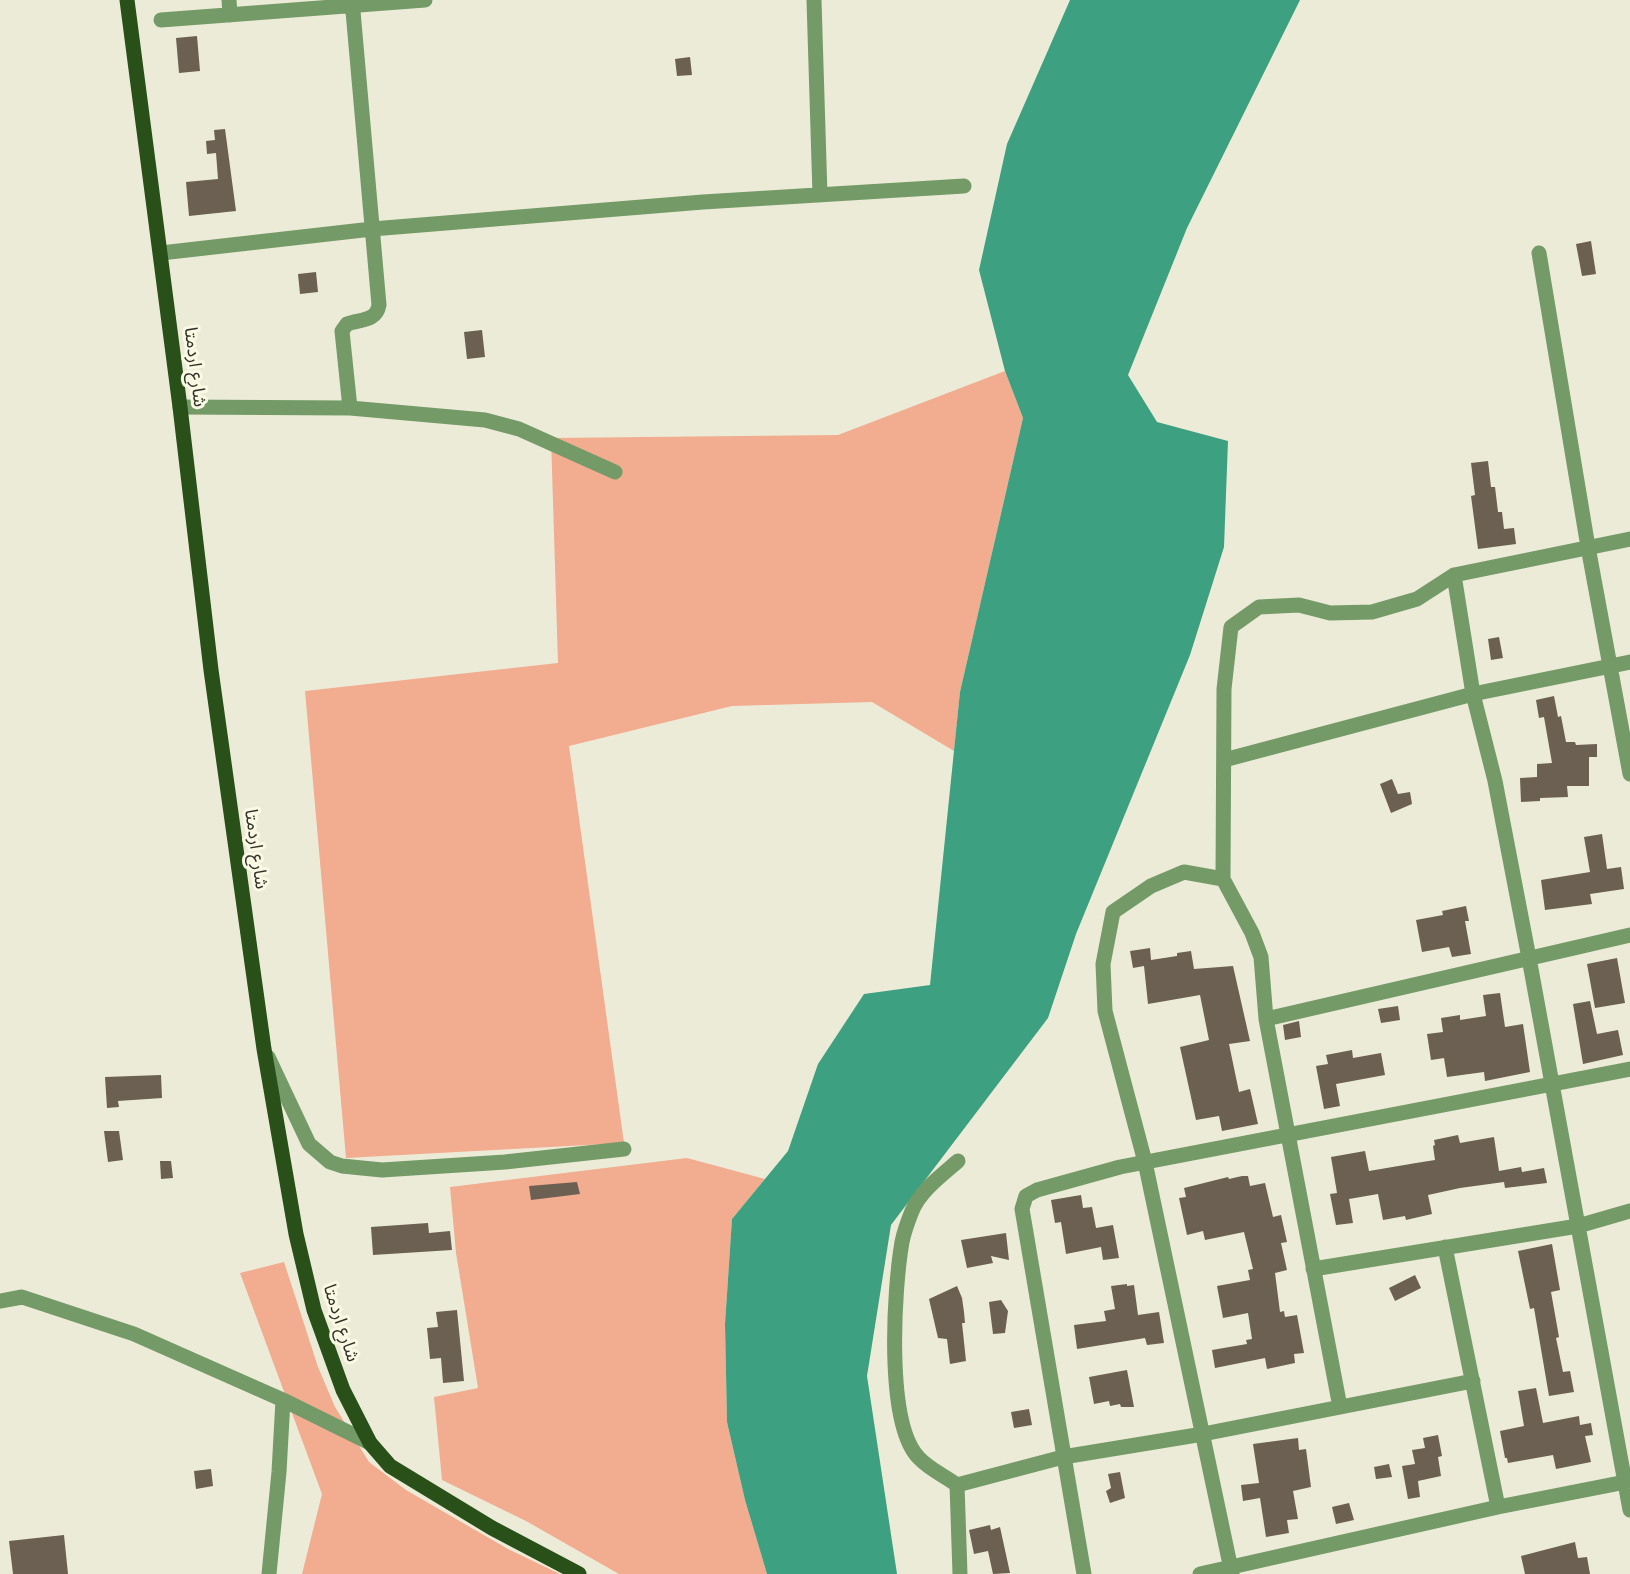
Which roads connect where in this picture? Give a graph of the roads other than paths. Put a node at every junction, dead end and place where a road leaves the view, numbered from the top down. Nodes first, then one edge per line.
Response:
1 (127, 0) edge
2 (425, 0) edge
3 (814, 0) edge
4 (352, 3) edge
5 (229, 8) edge
6 (161, 20) dead end
7 (964, 186) dead end
8 (820, 195) junction
9 (372, 229) junction
10 (1539, 252) dead end
11 (161, 253) junction
12 (180, 407) junction
13 (350, 408) junction
14 (615, 472) dead end
15 (1630, 538) edge
16 (1588, 547) junction
17 (1454, 575) junction
18 (1630, 662) edge
19 (1610, 666) junction
20 (1473, 694) junction
21 (1224, 760) junction
22 (1630, 774) edge
23 (1223, 879) junction
24 (1630, 935) edge
25 (1529, 958) junction
26 (1266, 1019) junction
27 (264, 1049) junction
28 (1630, 1070) edge
29 (1552, 1084) junction
30 (1286, 1136) junction
31 (624, 1149) dead end
32 (958, 1161) dead end
33 (1145, 1162) junction
34 (1630, 1211) edge
35 (1578, 1226) junction
36 (1445, 1247) junction
37 (1312, 1269) junction
38 (0, 1301) edge
39 (1473, 1381) junction
40 (283, 1400) junction
41 (1340, 1407) junction
42 (1203, 1434) junction
43 (370, 1443) junction
44 (1063, 1457) junction
45 (1627, 1482) edge
46 (957, 1485) junction
47 (1498, 1507) junction
48 (1630, 1510) edge
49 (1231, 1570) edge
50 (269, 1574) edge
51 (579, 1574) edge
52 (960, 1574) edge
53 (1084, 1574) edge
54 (1200, 1574) edge

1 - 11 main road, شارع اردمتا
2 - 4 street
3 - 8 street
4 - 5 street
4 - 9 street
5 - 6 street
7 - 8 street
8 - 9 street
9 - 11 street
9 - 13 street
10 - 16 street
11 - 12 main road, شارع اردمتا
12 - 13 street
12 - 27 main road, شارع اردمتا
13 - 14 street
15 - 16 street
16 - 17 street
16 - 19 street
17 - 20 street
17 - 21 street
18 - 19 street
19 - 20 street
19 - 22 street
20 - 21 street
20 - 25 street
21 - 23 street
23 - 26 street
23 - 33 street
24 - 25 street
25 - 26 street
25 - 29 street
26 - 30 street
27 - 31 street
27 - 43 main road, شارع اردمتا
28 - 29 street
29 - 30 street
29 - 35 street
30 - 33 street
30 - 37 street
32 - 46 street
33 - 42 street
33 - 44 street
34 - 35 street
35 - 36 street
35 - 45 street
36 - 37 street
36 - 39 street
37 - 41 street
38 - 40 street
39 - 41 street
39 - 47 street
40 - 43 street
40 - 50 street
41 - 42 street
42 - 44 street
42 - 49 street
43 - 51 main road, شارع اردمتا
44 - 46 street
44 - 53 street
45 - 47 street
45 - 48 street
46 - 52 street
47 - 49 street
49 - 54 street

